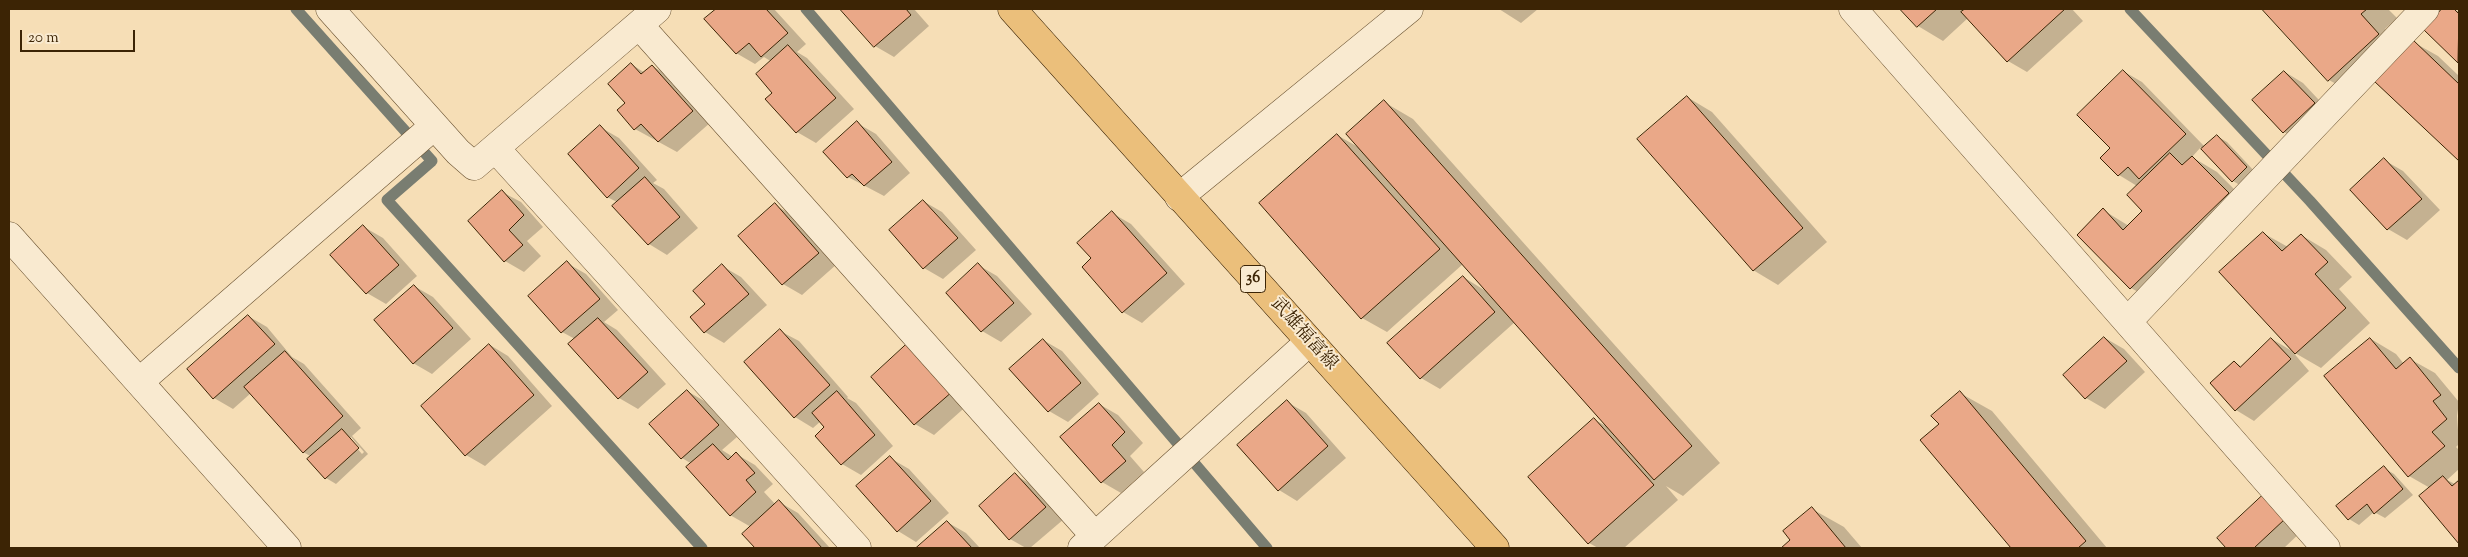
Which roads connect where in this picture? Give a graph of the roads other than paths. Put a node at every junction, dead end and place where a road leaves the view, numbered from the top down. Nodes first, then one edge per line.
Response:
1 (330, 9) edge
2 (1012, 9) edge
3 (1409, 9) edge
4 (1853, 9) edge
5 (2425, 9) edge
6 (648, 17) edge
7 (434, 126) junction
8 (495, 148) junction
9 (1179, 197) junction
10 (9, 236) edge
11 (2128, 321) junction
12 (1309, 342) junction
13 (139, 382) junction
14 (1089, 542) edge
15 (287, 548) edge
16 (857, 548) edge
17 (1495, 548) edge
18 (2326, 548) edge

1 - 7 street
2 - 9 main road, 武雄福富線 / 36
3 - 9 street
4 - 11 street
5 - 11 street
6 - 8 street
6 - 14 street
7 - 8 street
7 - 13 street
8 - 16 street
9 - 12 main road, 武雄福富線 / 36
10 - 13 street
11 - 18 street
12 - 14 street
12 - 17 main road, 武雄福富線 / 36
13 - 15 street

